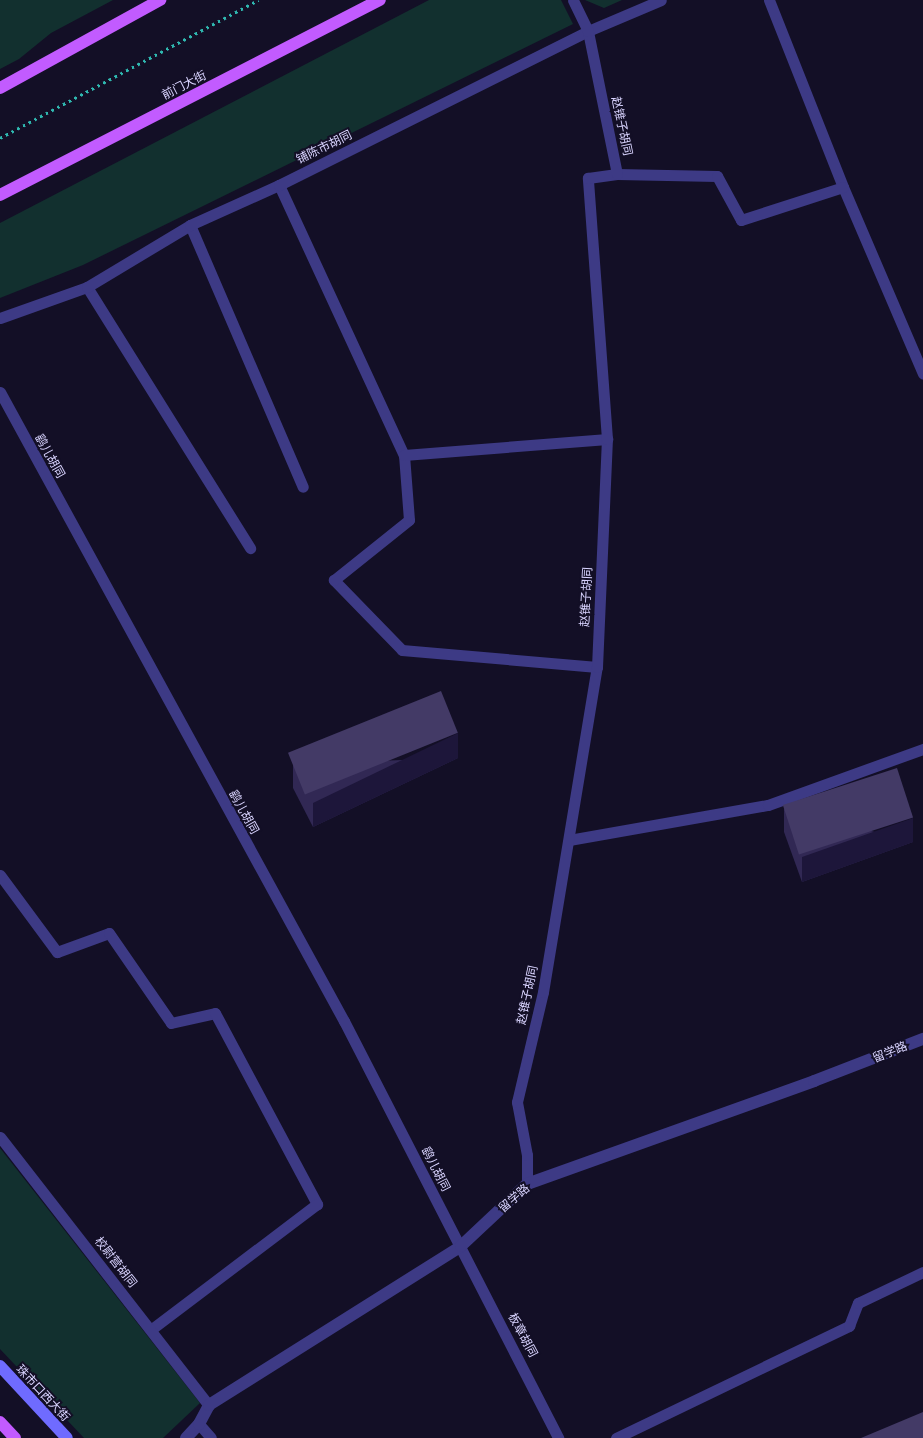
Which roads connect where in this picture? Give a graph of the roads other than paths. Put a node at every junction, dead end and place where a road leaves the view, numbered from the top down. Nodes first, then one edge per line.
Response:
1 (160, 0) edge
2 (380, 0) edge
3 (572, 0) edge
4 (661, 0) edge
5 (769, 0) edge
6 (588, 31) junction
7 (0, 88) edge
8 (617, 174) junction
9 (279, 185) junction
10 (843, 186) junction
11 (0, 194) edge
12 (190, 225) junction
13 (87, 287) junction
14 (0, 318) edge
15 (923, 374) edge
16 (0, 392) edge
17 (607, 439) junction
18 (404, 455) junction
19 (303, 487) dead end
20 (250, 548) dead end
21 (597, 667) junction
22 (923, 749) edge
23 (569, 840) junction
24 (0, 875) edge
25 (921, 1043) edge
26 (0, 1137) edge
27 (527, 1184) junction
28 (461, 1246) junction
29 (923, 1272) edge
30 (152, 1328) junction
31 (0, 1366) edge
32 (209, 1405) junction
33 (0, 1422) edge
34 (199, 1424) junction
35 (15, 1438) edge
36 (67, 1438) edge
37 (186, 1438) edge
38 (211, 1438) edge
39 (558, 1438) edge
40 (616, 1438) edge

1 - 7 main road
2 - 11 main road, 前门大街
3 - 6 lane, 赵锥子胡同
4 - 6 lane, 铺陈市胡同
5 - 10 lane
6 - 8 lane, 赵锥子胡同
6 - 9 lane, 铺陈市胡同
8 - 10 lane
8 - 17 lane, 赵锥子胡同
9 - 12 lane, 铺陈市胡同
9 - 18 lane
10 - 15 lane
12 - 13 lane, 铺陈市胡同
12 - 19 lane
13 - 14 lane, 铺陈市胡同
13 - 20 lane
16 - 28 lane, 鹞儿胡同
17 - 18 lane
17 - 21 lane, 赵锥子胡同
18 - 21 lane
21 - 23 lane, 赵锥子胡同
22 - 23 lane
23 - 27 lane, 赵锥子胡同
24 - 30 lane
25 - 27 street, 留学路
26 - 30 lane, 校尉营胡同
27 - 28 street, 留学路
28 - 32 street, 留学路
28 - 39 lane, 板章胡同
29 - 40 lane
30 - 32 lane, 校尉营胡同
31 - 36 street, 珠市口西大街
32 - 34 street, 留学路
33 - 35 main road
34 - 37 street, 留学路
34 - 38 lane

